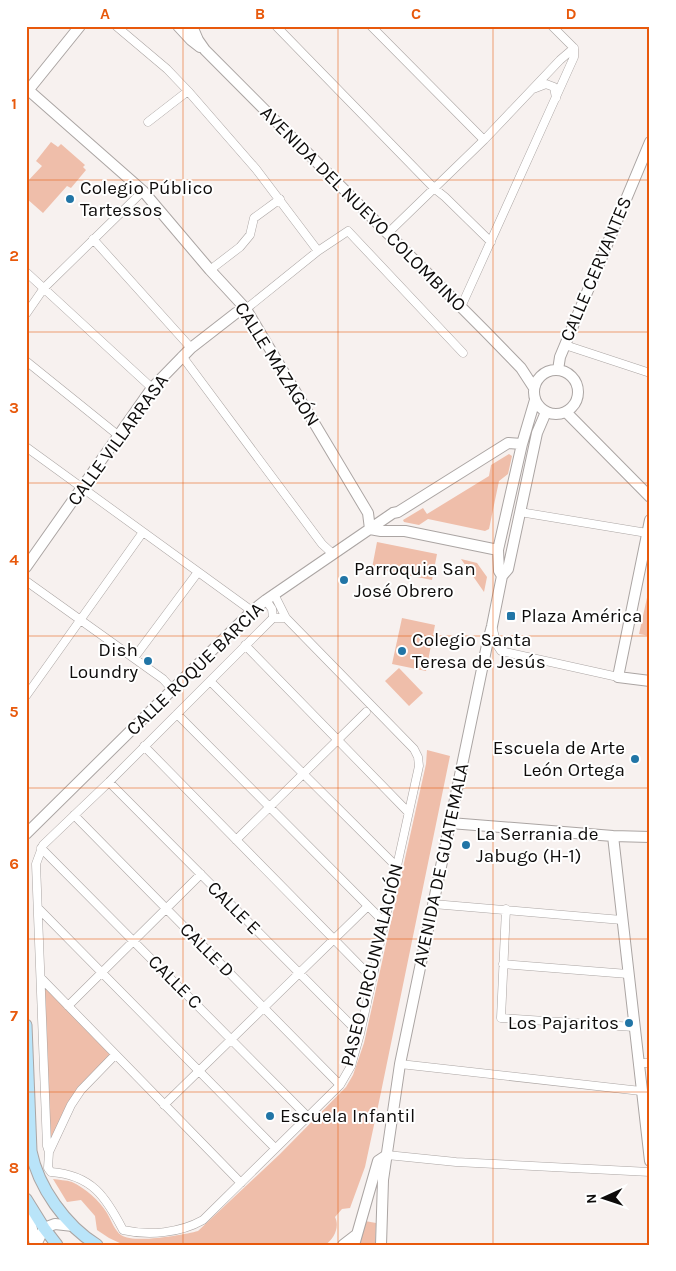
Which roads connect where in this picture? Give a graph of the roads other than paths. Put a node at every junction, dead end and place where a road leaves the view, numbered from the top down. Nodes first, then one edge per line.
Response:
1 (80, 26) edge
2 (116, 26) edge
3 (178, 26) edge
4 (192, 26) edge
5 (276, 26) edge
6 (371, 26) edge
7 (552, 26) edge
8 (574, 48) junction
9 (205, 50) junction
10 (27, 90) edge
11 (530, 90) junction
12 (188, 91) junction
13 (556, 98) junction
14 (148, 122) dead end
15 (484, 140) junction
16 (650, 142) edge
17 (435, 189) junction
18 (143, 191) junction
19 (280, 199) junction
20 (387, 234) junction
21 (93, 238) junction
22 (491, 242) junction
23 (318, 251) junction
24 (210, 270) junction
25 (26, 272) edge
26 (44, 288) junction
27 (461, 307) junction
28 (246, 309) junction
29 (26, 314) edge
30 (565, 345) junction
31 (190, 348) junction
32 (463, 353) dead end
33 (182, 356) junction
34 (26, 361) edge
35 (521, 368) junction
36 (558, 370) junction
37 (650, 373) edge
38 (542, 375) junction
39 (152, 388) junction
40 (534, 388) junction
41 (536, 400) junction
42 (546, 412) junction
43 (566, 412) junction
44 (119, 436) junction
45 (522, 444) junction
46 (26, 447) edge
47 (528, 476) junction
48 (83, 487) junction
49 (650, 497) edge
50 (398, 512) junction
51 (520, 512) junction
52 (650, 520) edge
53 (517, 528) junction
54 (370, 529) junction
55 (143, 532) junction
56 (405, 532) junction
57 (647, 533) junction
58 (498, 550) junction
59 (333, 554) junction
60 (26, 567) edge
61 (198, 572) junction
62 (502, 576) junction
63 (26, 581) edge
64 (270, 597) junction
65 (252, 611) junction
66 (273, 618) junction
67 (286, 618) junction
68 (82, 620) junction
69 (492, 626) junction
70 (246, 646) junction
71 (134, 658) junction
72 (618, 677) junction
73 (210, 681) junction
74 (650, 682) edge
75 (173, 690) junction
76 (26, 696) edge
77 (366, 712) dead end
78 (177, 714) junction
79 (338, 740) junction
80 (144, 746) junction
81 (304, 774) junction
82 (109, 782) junction
83 (270, 807) junction
84 (408, 812) junction
85 (74, 815) junction
86 (450, 823) junction
87 (26, 834) edge
88 (613, 836) junction
89 (650, 837) edge
90 (236, 840) junction
91 (41, 848) junction
92 (396, 866) junction
93 (201, 874) junction
94 (433, 904) junction
95 (368, 906) junction
96 (38, 908) junction
97 (167, 908) junction
98 (506, 909) junction
99 (622, 920) junction
100 (384, 922) junction
101 (333, 939) junction
102 (134, 941) junction
103 (503, 964) junction
104 (102, 973) junction
105 (299, 973) junction
106 (628, 974) junction
107 (41, 978) junction
108 (372, 978) junction
109 (68, 1006) junction
110 (264, 1007) junction
111 (26, 1025) edge
112 (634, 1027) junction
113 (360, 1034) junction
114 (231, 1039) junction
115 (115, 1055) junction
116 (638, 1063) junction
117 (400, 1064) junction
118 (650, 1064) edge
119 (198, 1071) junction
120 (340, 1085) junction
121 (641, 1091) junction
122 (164, 1105) junction
123 (308, 1116) junction
124 (275, 1148) junction
125 (49, 1152) junction
126 (387, 1155) junction
127 (650, 1161) edge
128 (650, 1172) edge
129 (241, 1184) junction
130 (27, 1200) edge
131 (72, 1226) junction
132 (44, 1228) junction
133 (355, 1240) edge
134 (35, 1245) edge
135 (57, 1245) edge
136 (97, 1245) edge
137 (343, 1245) edge
138 (381, 1245) edge

1 - 10 street
2 - 12 street
3 - 9 street, AVENIDA DEL NUEVO COLOMBINO
4 - 9 street, AVENIDA DEL NUEVO COLOMBINO
5 - 17 street
6 - 15 street
7 - 8 street
8 - 11 street
8 - 13 street
9 - 20 street, AVENIDA DEL NUEVO COLOMBINO
10 - 18 street, CALLE MAZAGÓN
11 - 13 street
11 - 15 street
12 - 14 street
12 - 19 street
13 - 22 street
15 - 17 street
16 - 30 street, CALLE CERVANTES
17 - 20 street
17 - 22 street
18 - 21 street
18 - 24 street, CALLE MAZAGÓN
19 - 23 street
19 - 24 street
20 - 27 street, AVENIDA DEL NUEVO COLOMBINO
21 - 26 street
21 - 31 street
22 - 27 street
23 - 28 street
23 - 32 street
24 - 28 street, CALLE MAZAGÓN
25 - 26 street
26 - 29 street
26 - 39 street
27 - 35 street, AVENIDA DEL NUEVO COLOMBINO
28 - 31 street, CALLE VILLARRASA
28 - 54 street, CALLE MAZAGÓN
30 - 36 street, CALLE CERVANTES
30 - 37 street
31 - 33 street, CALLE VILLARRASA
33 - 39 street, CALLE VILLARRASA
33 - 59 street
34 - 44 street
35 - 38 street, AVENIDA DEL NUEVO COLOMBINO
35 - 40 street, AVENIDA DEL NUEVO COLOMBINO
36 - 38 street
36 - 43 street
38 - 40 street
39 - 44 street, CALLE VILLARRASA
40 - 41 street
41 - 42 street
41 - 45 street, AVENIDA DE GUATEMALA
42 - 43 street
42 - 47 street, AVENIDA DE GUATEMALA
43 - 49 street
44 - 48 street, CALLE VILLARRASA
45 - 47 street, AVENIDA DE GUATEMALA
45 - 50 street, CALLE ROQUE BARCIA
45 - 58 street, AVENIDA DE GUATEMALA
46 - 48 street
47 - 51 street, AVENIDA DE GUATEMALA
48 - 55 street
48 - 60 street, CALLE VILLARRASA
50 - 54 street, CALLE ROQUE BARCIA
50 - 56 street
51 - 53 street, AVENIDA DE GUATEMALA
51 - 57 street
52 - 57 street
53 - 58 street, AVENIDA DE GUATEMALA
53 - 62 street, AVENIDA DE GUATEMALA
54 - 56 street
54 - 59 street, CALLE ROQUE BARCIA
55 - 61 street
55 - 68 street
56 - 58 street
57 - 72 street
58 - 62 street, AVENIDA DE GUATEMALA
59 - 64 street, CALLE ROQUE BARCIA
61 - 65 street
61 - 71 street
62 - 69 street, AVENIDA DE GUATEMALA
63 - 68 street
64 - 65 street, CALLE ROQUE BARCIA
64 - 66 street
64 - 67 street
65 - 75 street, CALLE ROQUE BARCIA
66 - 67 street
66 - 70 street
67 - 84 street, PASEO CIRCUNVALACIÓN
68 - 71 street
68 - 76 street
69 - 72 street
69 - 86 street, AVENIDA DE GUATEMALA
70 - 73 street
70 - 79 street
71 - 75 street
72 - 74 street
73 - 78 street
73 - 81 street
75 - 87 street, CALLE ROQUE BARCIA
77 - 79 street
78 - 80 street
78 - 83 street
79 - 81 street
79 - 84 street
80 - 82 street
80 - 90 street
81 - 83 street
81 - 92 street
82 - 85 street
82 - 93 street, CALLE E
83 - 90 street
83 - 95 street
84 - 92 street, PASEO CIRCUNVALACIÓN
85 - 91 street
85 - 97 street, CALLE D
86 - 88 street
86 - 94 street, AVENIDA DE GUATEMALA
88 - 89 street
88 - 99 street
90 - 101 street
91 - 96 street
91 - 102 street, CALLE C
92 - 100 street, PASEO CIRCUNVALACIÓN
93 - 97 street
93 - 105 street, CALLE E
94 - 98 street
94 - 117 street, AVENIDA DE GUATEMALA
95 - 100 street
95 - 101 street
96 - 104 street
96 - 107 street
97 - 102 street
97 - 110 street, CALLE D
98 - 99 street
98 - 103 street
99 - 106 street
100 - 108 street, PASEO CIRCUNVALACIÓN
101 - 105 street
101 - 108 street
102 - 104 street
102 - 114 street, CALLE C
103 - 106 street
103 - 112 street
104 - 109 street
104 - 119 street
105 - 110 street
105 - 113 street, CALLE E
106 - 112 street
107 - 109 street
107 - 125 street
108 - 113 street, PASEO CIRCUNVALACIÓN
109 - 115 street
110 - 114 street
110 - 120 street, CALLE D
111 - 131 main road
112 - 116 street
113 - 120 street, PASEO CIRCUNVALACIÓN
114 - 119 street
114 - 123 street, CALLE C
115 - 122 street
115 - 125 street
116 - 118 street
116 - 121 street
117 - 121 street
117 - 126 street, AVENIDA DE GUATEMALA
119 - 122 street
119 - 124 street
120 - 123 street, PASEO CIRCUNVALACIÓN
121 - 127 street
122 - 129 street
123 - 124 street, PASEO CIRCUNVALACIÓN
124 - 129 street, PASEO CIRCUNVALACIÓN
125 - 129 street, PASEO CIRCUNVALACIÓN
126 - 128 street
126 - 133 street
126 - 138 street, AVENIDA DE GUATEMALA
130 - 132 main road
130 - 134 street
131 - 132 street
131 - 136 main road
132 - 134 street
132 - 135 main road
133 - 137 street

